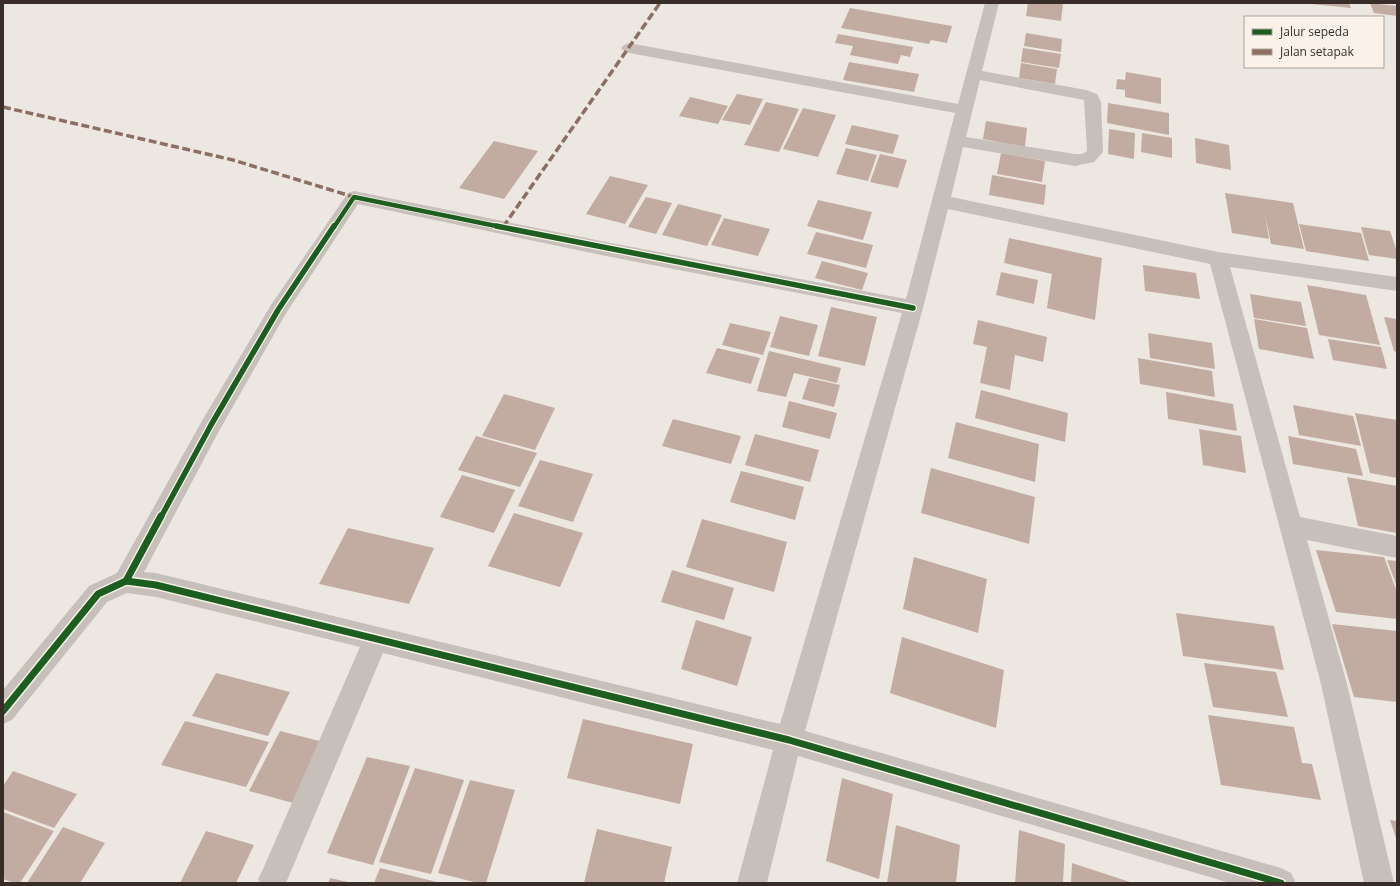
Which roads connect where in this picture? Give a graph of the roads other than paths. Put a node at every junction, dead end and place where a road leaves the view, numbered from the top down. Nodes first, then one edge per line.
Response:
1 (992, 3) edge
2 (630, 48) dead end
3 (974, 74) junction
4 (964, 110) junction
5 (957, 141) junction
6 (941, 201) junction
7 (1218, 259) junction
8 (1397, 284) edge
9 (913, 308) junction
10 (1290, 526) junction
11 (1397, 547) edge
12 (126, 581) junction
13 (376, 640) junction
14 (3, 711) edge
15 (789, 740) junction
16 (273, 879) dead end
17 (752, 883) edge
18 (1281, 883) edge
19 (1379, 883) edge

1 - 3 street
2 - 4 street
3 - 4 street
3 - 5 street
4 - 5 street
5 - 6 street
6 - 7 street
6 - 9 street
7 - 8 street
7 - 10 street
9 - 12 street
9 - 15 street
10 - 11 street
10 - 19 street
12 - 13 street
12 - 14 street
13 - 15 street
13 - 16 street
15 - 17 street
15 - 18 street

